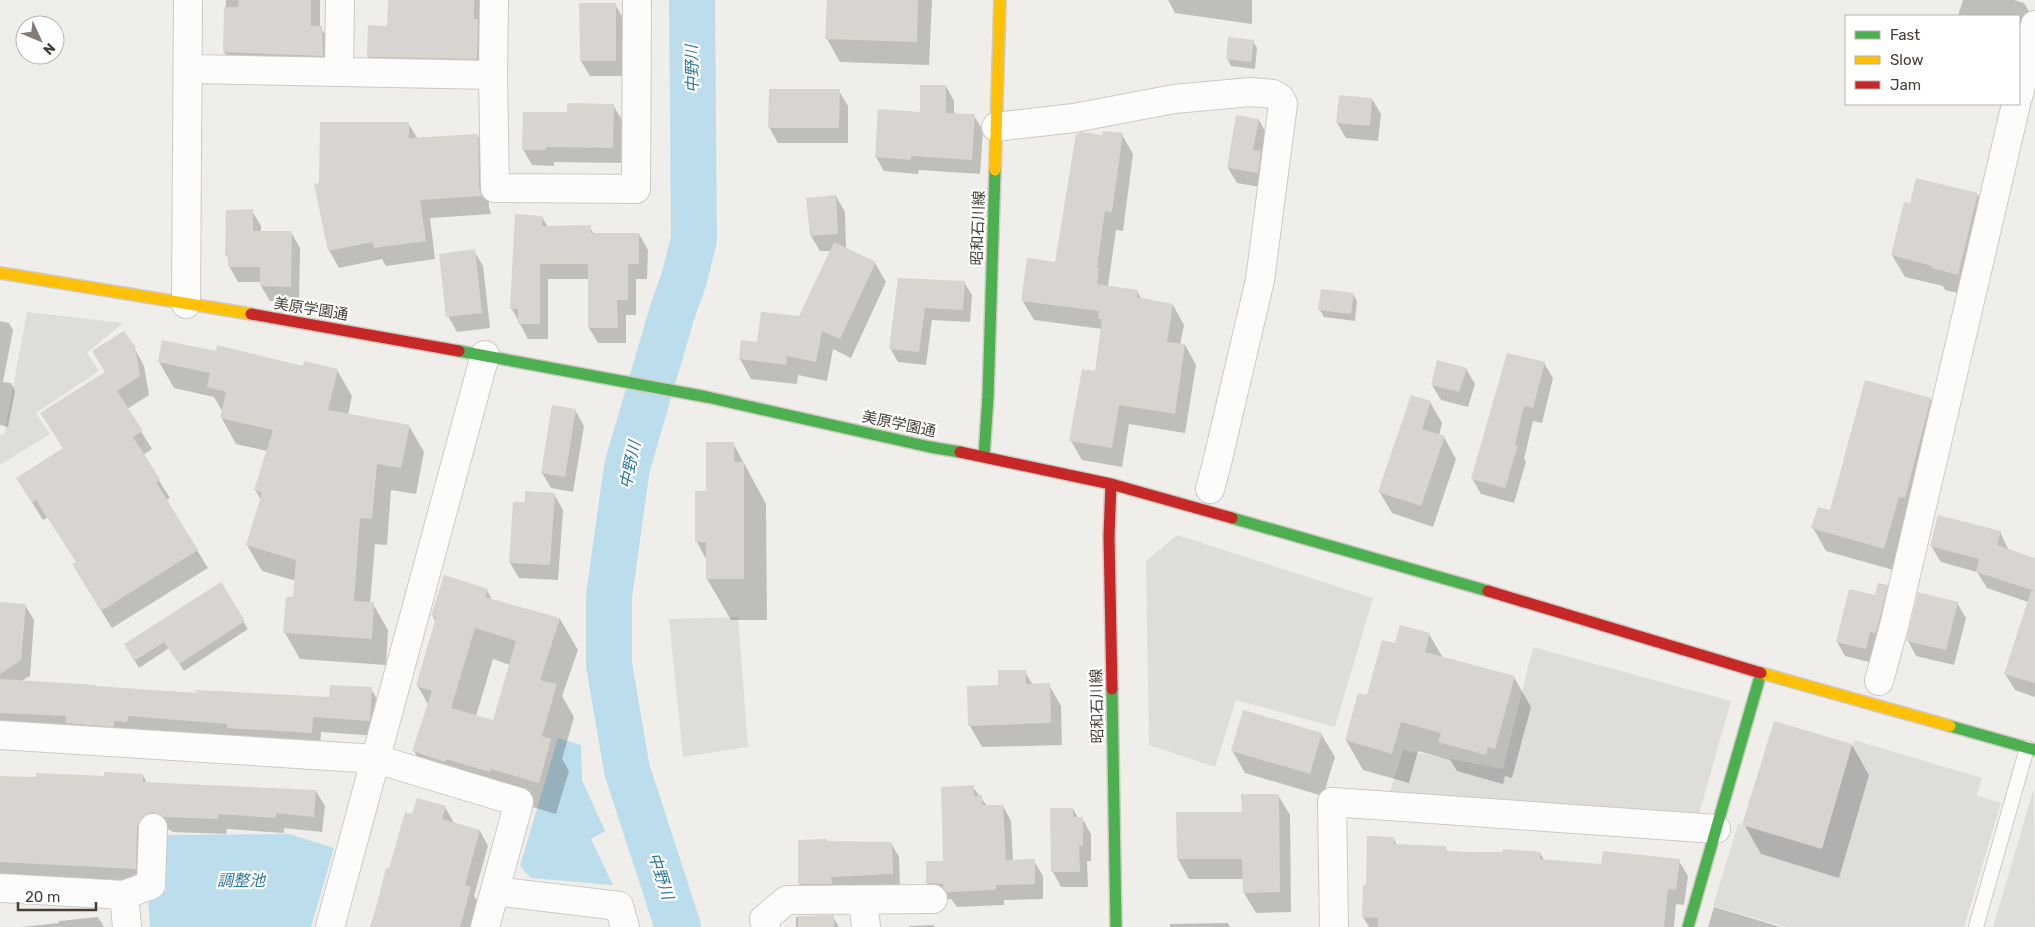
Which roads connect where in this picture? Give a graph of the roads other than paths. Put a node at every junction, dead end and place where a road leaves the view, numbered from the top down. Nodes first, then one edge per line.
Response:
1 (188, 0) edge
2 (340, 0) edge
3 (494, 0) edge
4 (637, 0) edge
5 (1000, 0) edge
6 (2035, 25) edge
7 (189, 69) junction
8 (339, 72) junction
9 (493, 75) junction
10 (2020, 90) edge
11 (2016, 105) edge
12 (996, 127) junction
13 (0, 273) edge
14 (186, 304) junction
15 (485, 354) junction
16 (984, 456) junction
17 (1111, 484) junction
18 (1210, 489) dead end
19 (1761, 673) junction
20 (1879, 681) dead end
21 (0, 735) edge
22 (2031, 749) edge
23 (376, 759) junction
24 (153, 828) dead end
25 (1716, 829) junction
26 (0, 888) edge
27 (496, 891) junction
28 (124, 895) junction
29 (933, 899) dead end
30 (864, 900) junction
31 (127, 927) edge
32 (330, 927) edge
33 (485, 927) edge
34 (625, 927) edge
35 (766, 927) edge
36 (866, 927) edge
37 (1116, 927) edge
38 (1334, 927) edge
39 (1688, 927) edge
40 (1976, 927) edge

1 - 7 street
2 - 8 street
3 - 9 street
4 - 9 street
5 - 12 street, 昭和石川線
6 - 10 street
7 - 8 street
7 - 14 street
8 - 9 street
11 - 20 street
12 - 16 street, 昭和石川線
12 - 18 street
13 - 14 street, 美原学園通
14 - 15 street, 美原学園通
15 - 16 street, 美原学園通
15 - 23 street
16 - 17 street, 美原学園通
17 - 19 street, 美原学園通
17 - 37 street, 昭和石川線
19 - 22 street, 美原学園通
19 - 25 street
21 - 23 street
22 - 40 lane
23 - 27 street
23 - 32 street
24 - 28 street
25 - 38 street
25 - 39 street
26 - 28 street
27 - 33 street
27 - 34 street
28 - 31 street
29 - 30 street
30 - 35 street
30 - 36 street

